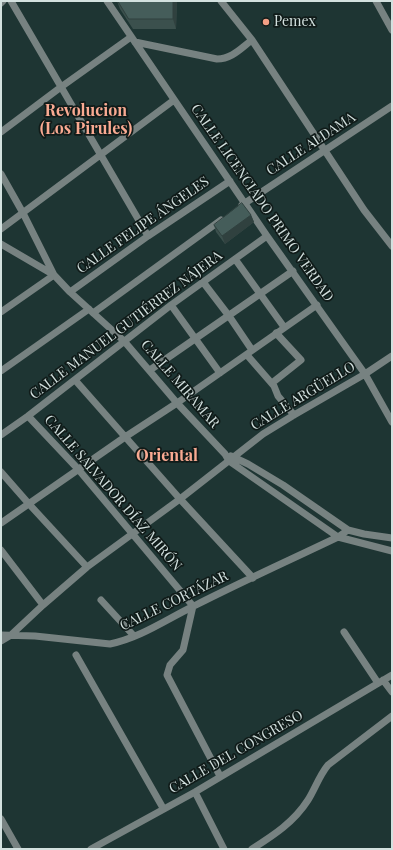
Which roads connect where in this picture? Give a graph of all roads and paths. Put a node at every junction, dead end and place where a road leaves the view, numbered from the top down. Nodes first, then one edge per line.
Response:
1 (11, 1) edge
2 (107, 1) edge
3 (221, 1) edge
4 (376, 1) edge
5 (392, 30) edge
6 (133, 40) junction
7 (252, 40) junction
8 (61, 86) junction
9 (174, 100) junction
10 (392, 106) edge
11 (1, 132) edge
12 (325, 150) junction
13 (100, 155) junction
14 (1, 174) edge
15 (230, 181) junction
16 (245, 202) junction
17 (239, 207) edge
18 (23, 213) junction
19 (226, 216) edge
20 (1, 229) edge
21 (148, 236) junction
22 (267, 236) junction
23 (1, 244) edge
24 (392, 246) edge
25 (235, 259) junction
26 (293, 271) junction
27 (54, 275) junction
28 (203, 282) junction
29 (70, 292) junction
30 (260, 294) junction
31 (171, 305) junction
32 (317, 305) junction
33 (91, 311) junction
34 (1, 312) edge
35 (229, 316) junction
36 (284, 328) junction
37 (276, 333) junction
38 (196, 338) junction
39 (124, 341) junction
40 (249, 353) junction
41 (392, 356) edge
42 (150, 370) junction
43 (1, 371) edge
44 (220, 373) junction
45 (365, 374) junction
46 (75, 380) junction
47 (272, 383) junction
48 (177, 403) junction
49 (294, 415) junction
50 (28, 416) junction
51 (392, 422) edge
52 (1, 435) edge
53 (125, 437) junction
54 (229, 457) junction
55 (78, 470) junction
56 (1, 472) edge
57 (180, 499) junction
58 (29, 504) junction
59 (1, 523) edge
60 (348, 530) junction
61 (132, 533) junction
62 (338, 537) junction
63 (392, 538) edge
64 (1, 550) edge
65 (392, 551) edge
66 (87, 567) junction
67 (253, 578) junction
68 (101, 600) dead end
69 (43, 605) junction
70 (193, 606) junction
71 (344, 632) dead end
72 (1, 635) edge
73 (11, 635) junction
74 (134, 636) junction
75 (1, 641) edge
76 (76, 655) dead end
77 (392, 675) edge
78 (381, 682) junction
79 (392, 692) edge
80 (392, 716) edge
81 (220, 776) junction
82 (194, 792) junction
83 (163, 808) junction
84 (1, 819) edge
85 (18, 849) edge
86 (91, 849) edge
87 (224, 849) edge
88 (252, 849) edge

1 - 8 street
2 - 6 street, CALLE LICENCIADO PRIMO VERDAD
3 - 7 street
4 - 5 street
6 - 7 street
6 - 8 street
6 - 9 street, CALLE LICENCIADO PRIMO VERDAD
7 - 12 street
8 - 11 street
8 - 13 street
9 - 13 street
9 - 15 street, CALLE LICENCIADO PRIMO VERDAD
10 - 12 street, CALLE ALDAMA
12 - 16 street, CALLE ALDAMA
12 - 24 street
13 - 18 street
13 - 21 street
14 - 18 street
15 - 16 street, CALLE LICENCIADO PRIMO VERDAD
15 - 21 street, CALLE FELIPE ÁNGELES
16 - 17 street
16 - 22 street, CALLE LICENCIADO PRIMO VERDAD
18 - 20 street
18 - 27 street
19 - 33 street
21 - 29 street, CALLE FELIPE ÁNGELES
22 - 25 street, CALLE MANUEL GUTIÉRREZ NÁJERA
22 - 26 street, CALLE LICENCIADO PRIMO VERDAD
23 - 27 street, CALLE MIRAMAR
25 - 28 street, CALLE MANUEL GUTIÉRREZ NÁJERA
25 - 30 street
26 - 30 street
26 - 32 street, CALLE LICENCIADO PRIMO VERDAD
27 - 29 street, CALLE MIRAMAR
27 - 34 street
28 - 31 street, CALLE MANUEL GUTIÉRREZ NÁJERA
28 - 35 street
29 - 33 street, CALLE MIRAMAR
30 - 35 street
30 - 36 street
31 - 38 street
31 - 39 street, CALLE MANUEL GUTIÉRREZ NÁJERA
32 - 36 street
32 - 45 street, CALLE LICENCIADO PRIMO VERDAD
33 - 39 street, CALLE MIRAMAR
33 - 43 street
35 - 38 street
35 - 40 street
36 - 37 street
37 - 40 street
37 - 47 street
38 - 42 street
38 - 44 street
39 - 42 street, CALLE MIRAMAR
39 - 46 street, CALLE MANUEL GUTIÉRREZ NÁJERA
40 - 44 street
40 - 47 street
41 - 45 street, CALLE ARGÜELLO
42 - 48 street, CALLE MIRAMAR
44 - 48 street
45 - 49 street, CALLE ARGÜELLO
45 - 51 street, CALLE LICENCIADO PRIMO VERDAD
46 - 50 street, CALLE MANUEL GUTIÉRREZ NÁJERA
46 - 53 street
47 - 49 street
48 - 53 street
48 - 54 street, CALLE MIRAMAR
49 - 54 street, CALLE ARGÜELLO
50 - 52 street, CALLE MANUEL GUTIÉRREZ NÁJERA
50 - 55 street, CALLE SALVADOR DÍAZ MIRÓN
53 - 55 street
53 - 57 street
54 - 57 street, CALLE ARGÜELLO
54 - 60 street, CALLE MIRAMAR
54 - 62 street, CALLE MIRAMAR
55 - 58 street
55 - 61 street, CALLE SALVADOR DÍAZ MIRÓN
56 - 58 street
57 - 61 street, CALLE ARGÜELLO
57 - 67 street
58 - 59 street
58 - 66 street
60 - 62 street, CALLE CORTÁZAR
60 - 63 street, CALLE MIRAMAR
61 - 66 street, CALLE ARGÜELLO
61 - 70 street, CALLE SALVADOR DÍAZ MIRÓN
62 - 65 street
62 - 67 street, CALLE CORTÁZAR
64 - 69 street
66 - 69 street, CALLE ARGÜELLO
67 - 70 street, CALLE CORTÁZAR
68 - 74 street
69 - 73 street, CALLE ARGÜELLO
70 - 74 street, CALLE CORTÁZAR
70 - 81 street
71 - 78 street
72 - 73 street, CALLE CORTÁZAR
73 - 74 street, CALLE CORTÁZAR
73 - 75 street, CALLE ARGÜELLO
76 - 83 street
77 - 78 street, CALLE DEL CONGRESO
78 - 79 street
78 - 81 street, CALLE DEL CONGRESO
80 - 88 street
81 - 82 street, CALLE DEL CONGRESO
82 - 83 street, CALLE DEL CONGRESO
82 - 87 street
83 - 86 street, CALLE DEL CONGRESO
84 - 85 street

